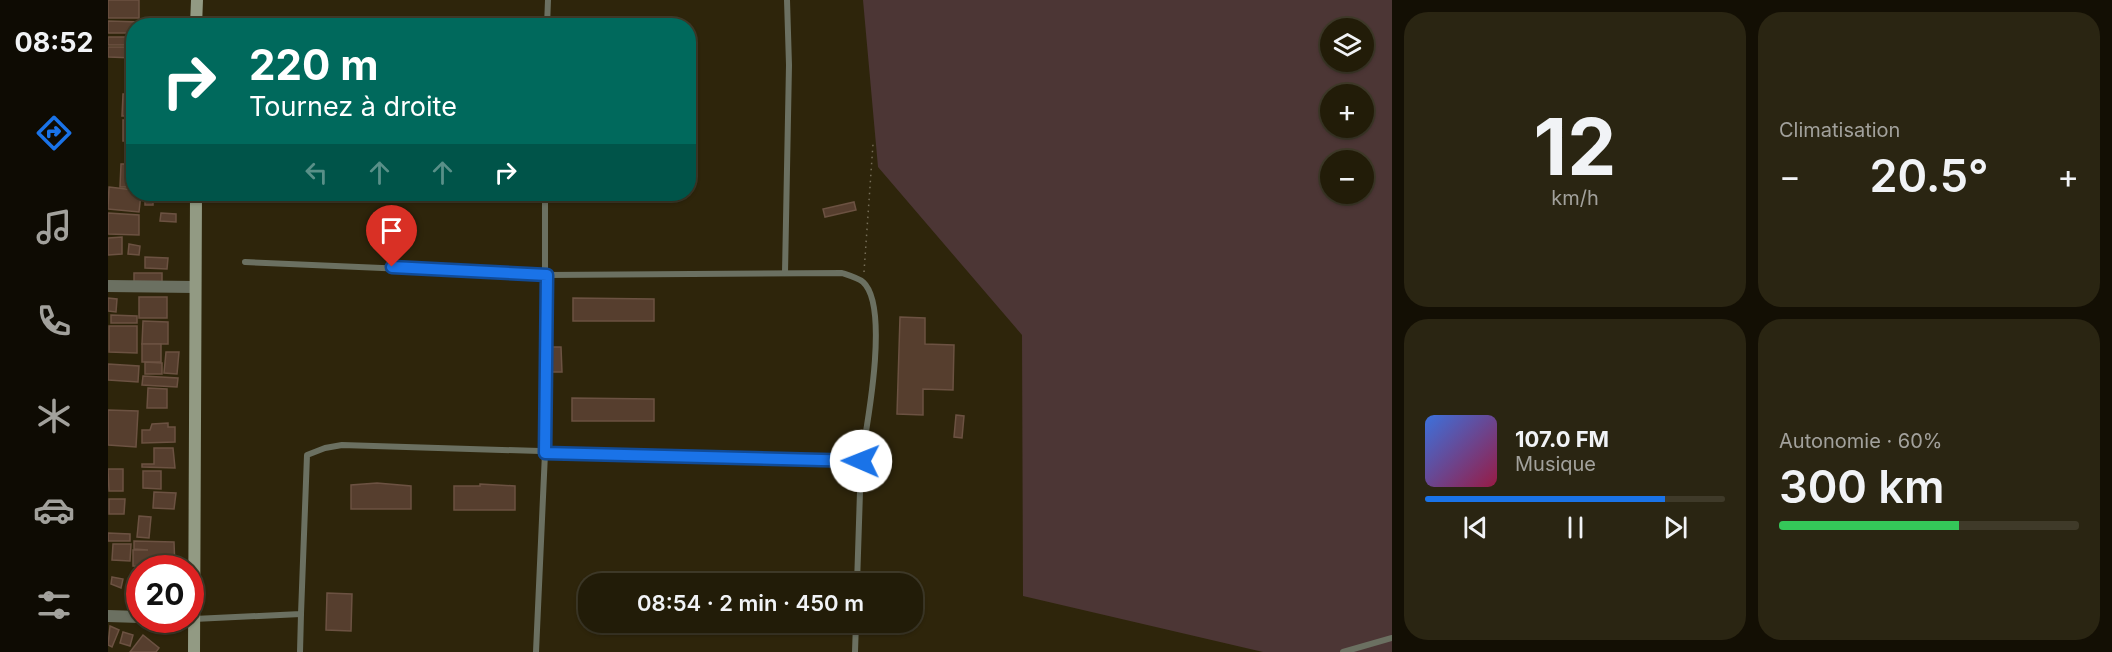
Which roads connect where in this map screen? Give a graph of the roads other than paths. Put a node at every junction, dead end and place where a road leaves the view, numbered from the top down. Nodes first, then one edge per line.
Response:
1 (197, 0) edge
2 (548, 0) edge
3 (787, 0) edge
4 (196, 18) edge
5 (547, 18) edge
6 (196, 201) edge
7 (545, 201) edge
8 (246, 262) dead end
9 (785, 273) junction
10 (547, 275) junction
11 (108, 286) edge
12 (195, 287) junction
13 (545, 453) junction
14 (861, 461) junction
15 (193, 555) edge
16 (857, 573) edge
17 (301, 614) junction
18 (108, 616) edge
19 (126, 617) edge
20 (204, 618) edge
21 (193, 633) edge
22 (856, 633) edge
23 (1392, 638) edge
24 (194, 652) edge
25 (300, 652) edge
26 (536, 652) edge
27 (855, 652) edge
28 (1343, 652) edge

1 - 4 main road
2 - 5 lane
3 - 9 lane
6 - 12 main road
7 - 10 lane
8 - 10 lane
9 - 10 lane
9 - 14 lane
10 - 13 lane
11 - 12 street
12 - 15 main road
13 - 14 lane
13 - 17 lane
13 - 26 lane
14 - 16 lane
17 - 20 lane
17 - 25 lane
18 - 19 street
21 - 24 main road
22 - 27 lane
23 - 28 lane

